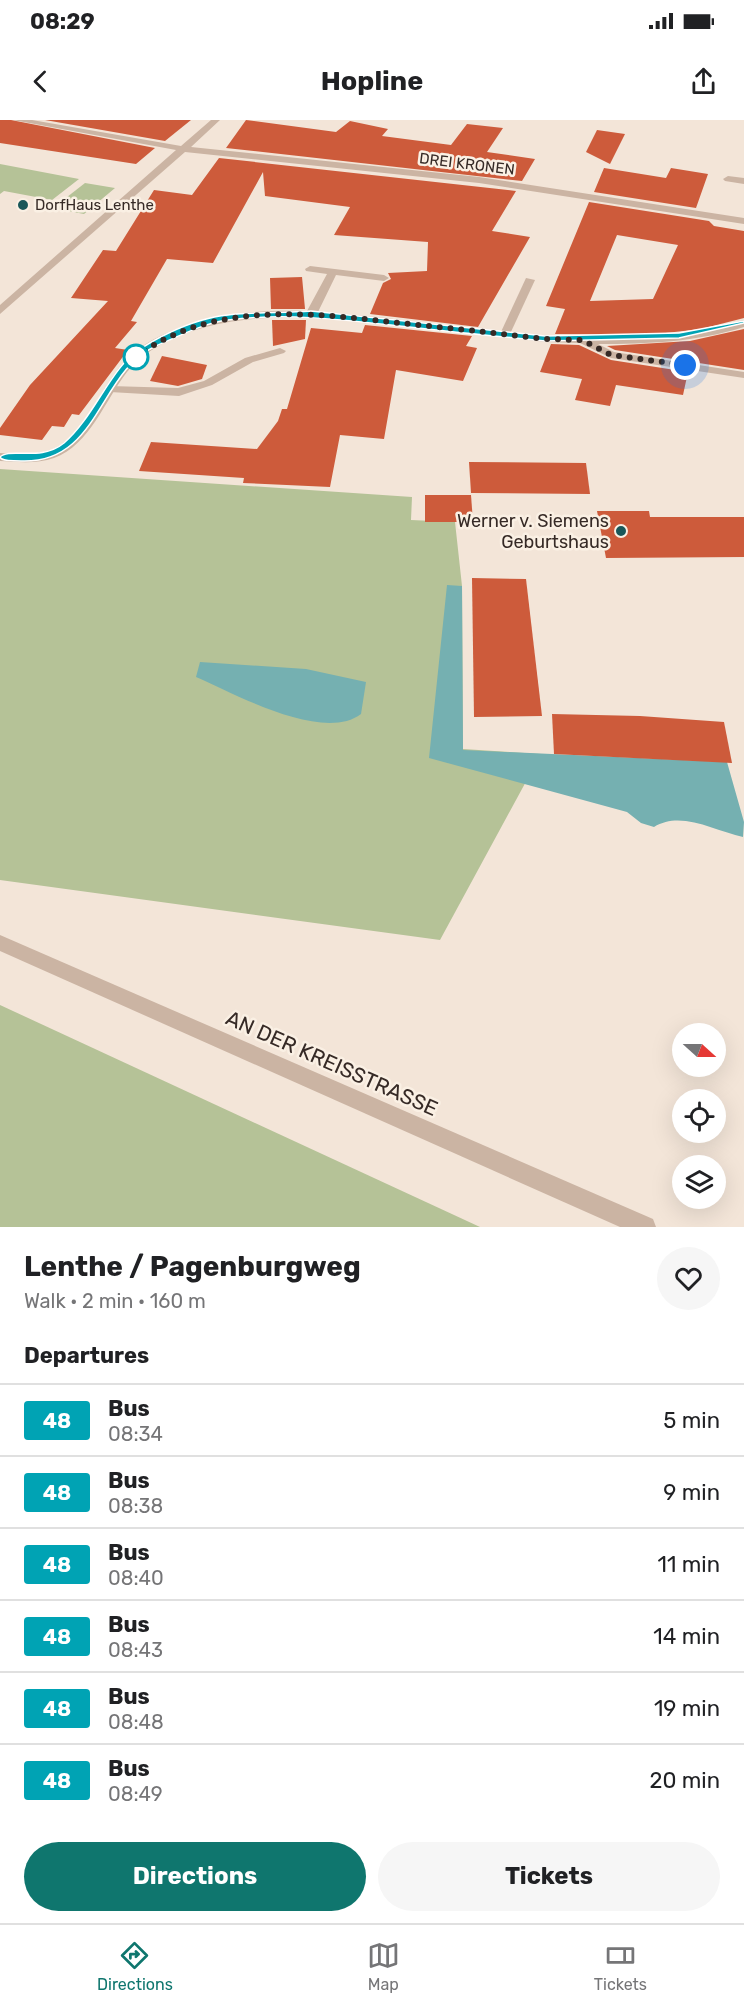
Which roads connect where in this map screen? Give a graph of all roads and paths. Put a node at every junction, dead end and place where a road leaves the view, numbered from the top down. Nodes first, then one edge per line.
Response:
1 (17, 120) edge
2 (216, 120) edge
3 (184, 148) junction
4 (728, 179) dead end
5 (744, 181) edge
6 (744, 221) edge
7 (310, 269) dead end
8 (333, 272) junction
9 (384, 278) dead end
10 (530, 280) dead end
11 (0, 311) edge
12 (311, 314) junction
13 (744, 323) edge
14 (505, 334) junction
15 (582, 340) junction
16 (280, 351) dead end
17 (744, 375) edge
18 (110, 389) junction
19 (0, 457) edge
20 (0, 943) edge
21 (645, 1227) edge

1 - 3 street, DREI KRONEN
2 - 3 street
3 - 6 street, DREI KRONEN
3 - 11 street
4 - 5 street
7 - 8 street
8 - 9 street
8 - 12 street
10 - 14 street
12 - 14 street
12 - 18 street
13 - 15 street
14 - 15 street
15 - 17 street
16 - 18 street
18 - 19 street
20 - 21 street, AN DER KREISSTRASSE

